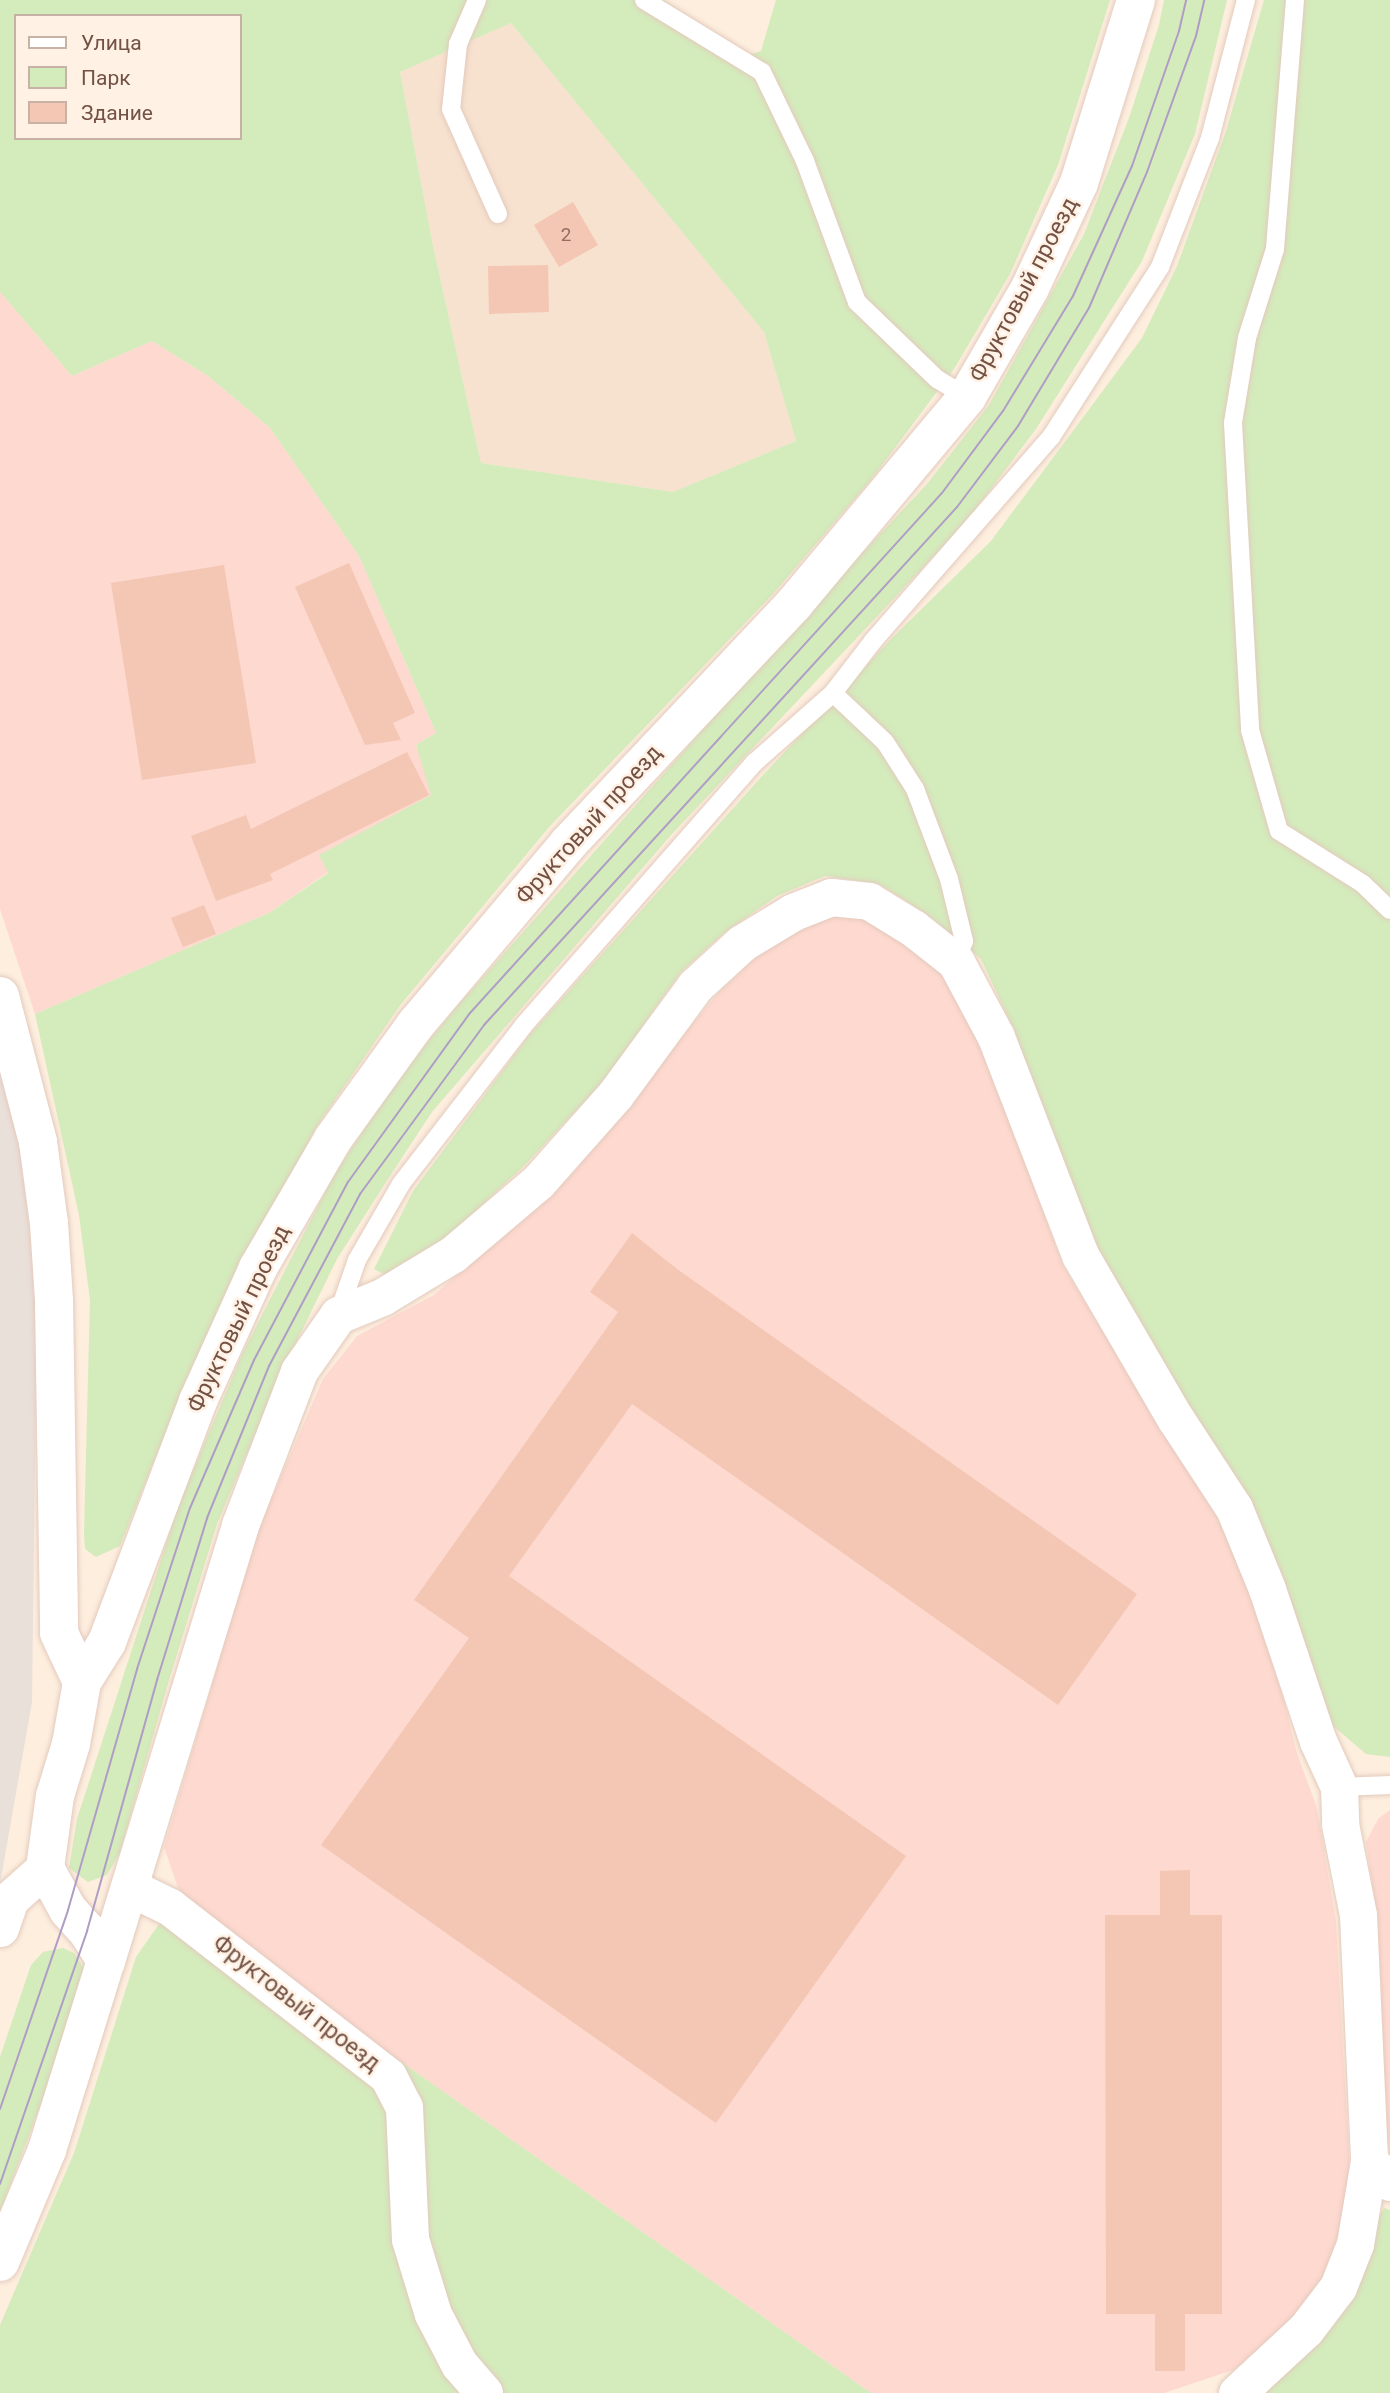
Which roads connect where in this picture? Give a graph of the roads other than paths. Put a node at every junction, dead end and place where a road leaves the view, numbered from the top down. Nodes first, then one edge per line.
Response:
1 (477, 0) edge
2 (645, 0) edge
3 (1136, 0) edge
4 (1246, 0) edge
5 (1295, 0) edge
6 (498, 214) dead end
7 (967, 397) junction
8 (834, 693) junction
9 (1390, 910) edge
10 (956, 962) junction
11 (0, 996) edge
12 (338, 1315) junction
13 (82, 1682) junction
14 (1390, 1785) edge
15 (1339, 1787) junction
16 (45, 1868) junction
17 (129, 1887) junction
18 (0, 1928) edge
19 (106, 1961) junction
20 (1380, 2172) edge
21 (0, 2262) edge
22 (484, 2393) edge
23 (1237, 2393) edge

1 - 6 lane
2 - 7 lane
3 - 7 street, Фруктовый проезд
4 - 8 lane
5 - 9 lane
7 - 13 street, Фруктовый проезд
8 - 10 lane
8 - 12 lane
10 - 12 street
10 - 15 street
11 - 13 street
12 - 17 street
13 - 16 street, Фруктовый проезд
14 - 15 lane
15 - 20 street
16 - 18 street
16 - 19 street
17 - 19 street
17 - 22 street, Фруктовый проезд
19 - 21 street
20 - 23 street

